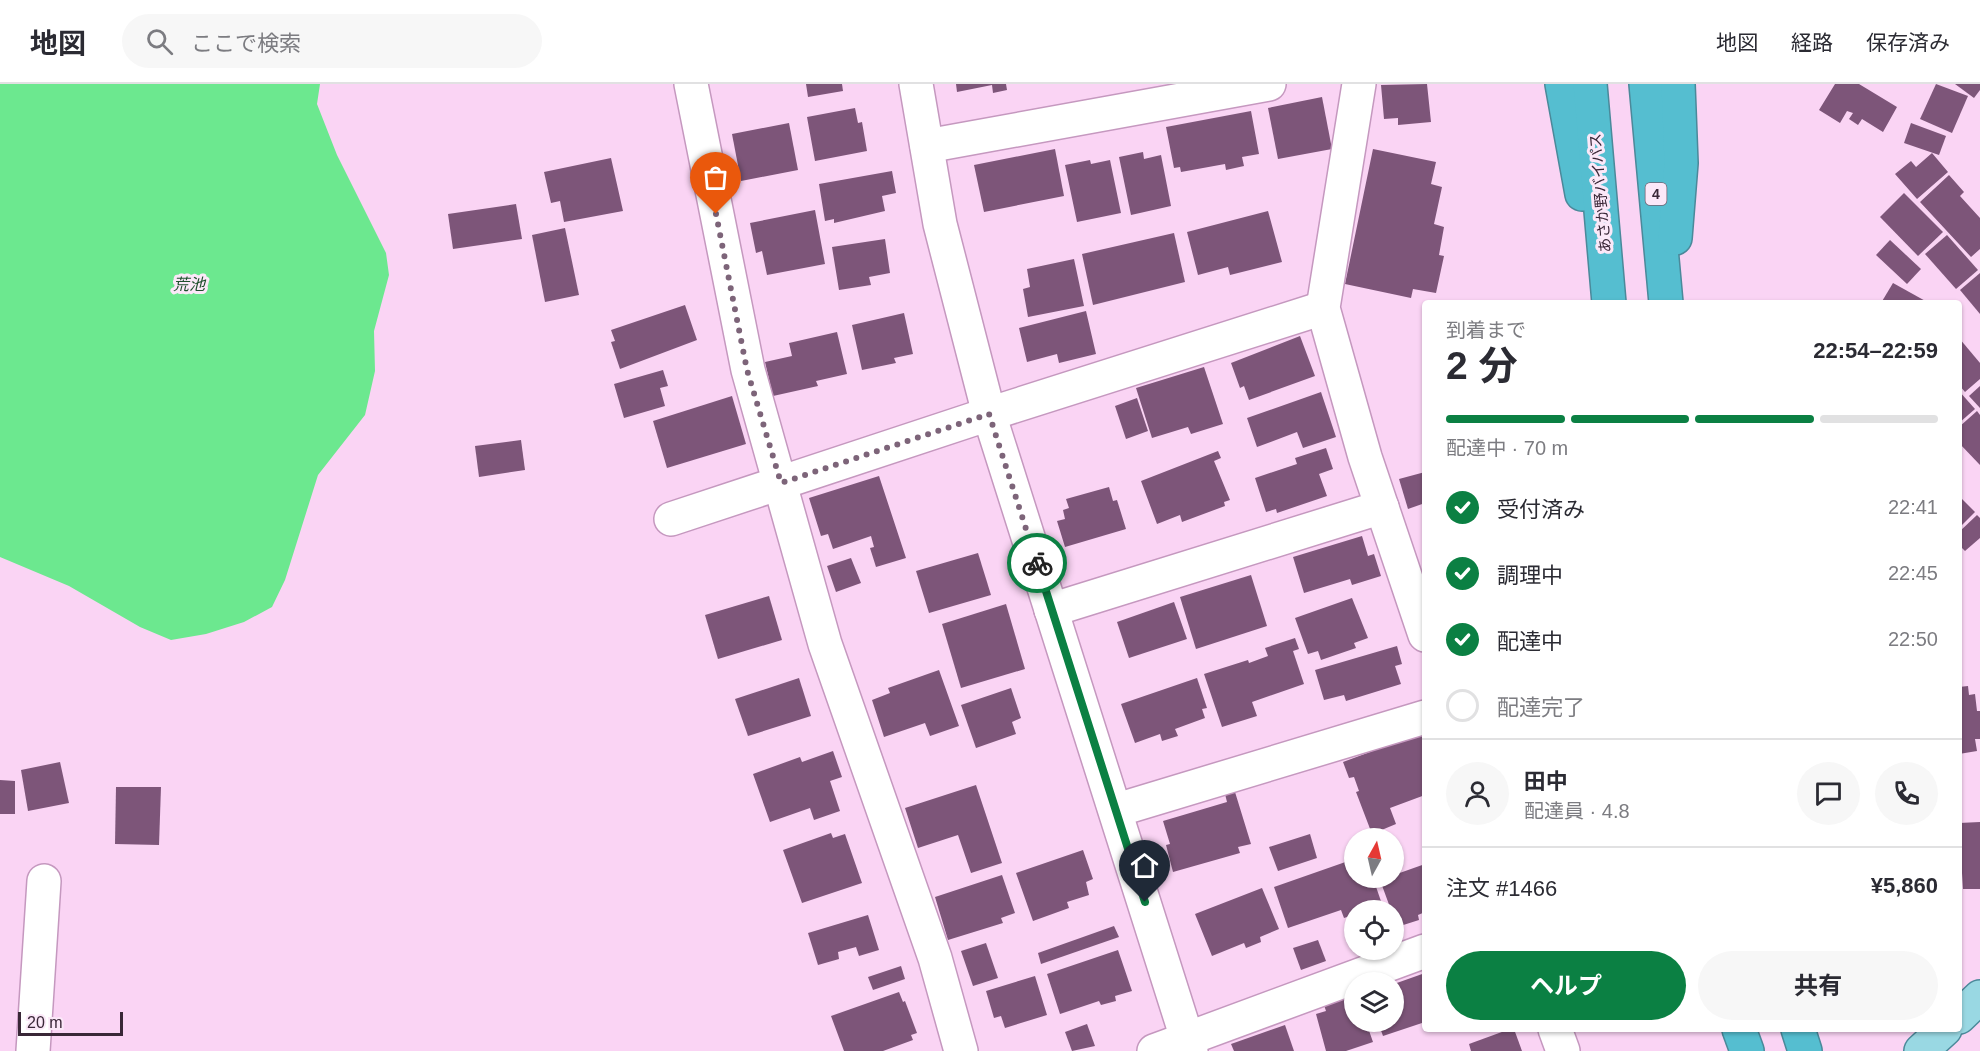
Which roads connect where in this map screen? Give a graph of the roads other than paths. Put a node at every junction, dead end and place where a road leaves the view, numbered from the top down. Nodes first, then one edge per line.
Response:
1 (691, 84) edge
2 (916, 84) edge
3 (1269, 84) edge
4 (1359, 84) edge
5 (1562, 84) edge
6 (1590, 84) edge
7 (1646, 84) edge
8 (1678, 84) edge
9 (927, 146) junction
10 (1606, 269) junction
11 (1609, 300) edge
12 (1667, 300) edge
13 (1667, 300) edge
14 (1323, 308) junction
15 (989, 414) junction
16 (781, 483) junction
17 (1382, 507) junction
18 (671, 519) dead end
19 (1052, 610) junction
20 (1422, 626) edge
21 (1422, 718) edge
22 (1117, 810) junction
23 (44, 880) dead end
24 (1422, 952) edge
25 (1980, 998) edge
26 (1962, 1014) edge
27 (1557, 1032) edge
28 (1740, 1032) edge
29 (1799, 1032) edge
30 (1943, 1032) edge
31 (1189, 1045) edge
32 (33, 1051) edge
33 (961, 1051) edge
34 (1154, 1051) edge
35 (1563, 1051) edge
36 (1747, 1051) edge
37 (1805, 1051) edge
38 (1921, 1051) edge

1 - 16 street
2 - 9 street
3 - 9 street
4 - 14 street
5 - 10 highway
6 - 10 highway, あさか野バイパス
7 - 12 highway, 4
8 - 13 highway
9 - 15 street
10 - 11 highway, あさか野バイパス
14 - 15 street
14 - 17 street
15 - 16 street
15 - 19 street
16 - 18 street
16 - 33 street
17 - 19 street
17 - 20 street
19 - 22 street
21 - 22 street
22 - 31 street
23 - 32 street
24 - 31 street
25 - 26 main road
27 - 35 street
28 - 36 highway
29 - 37 highway
30 - 38 main road
31 - 34 street

